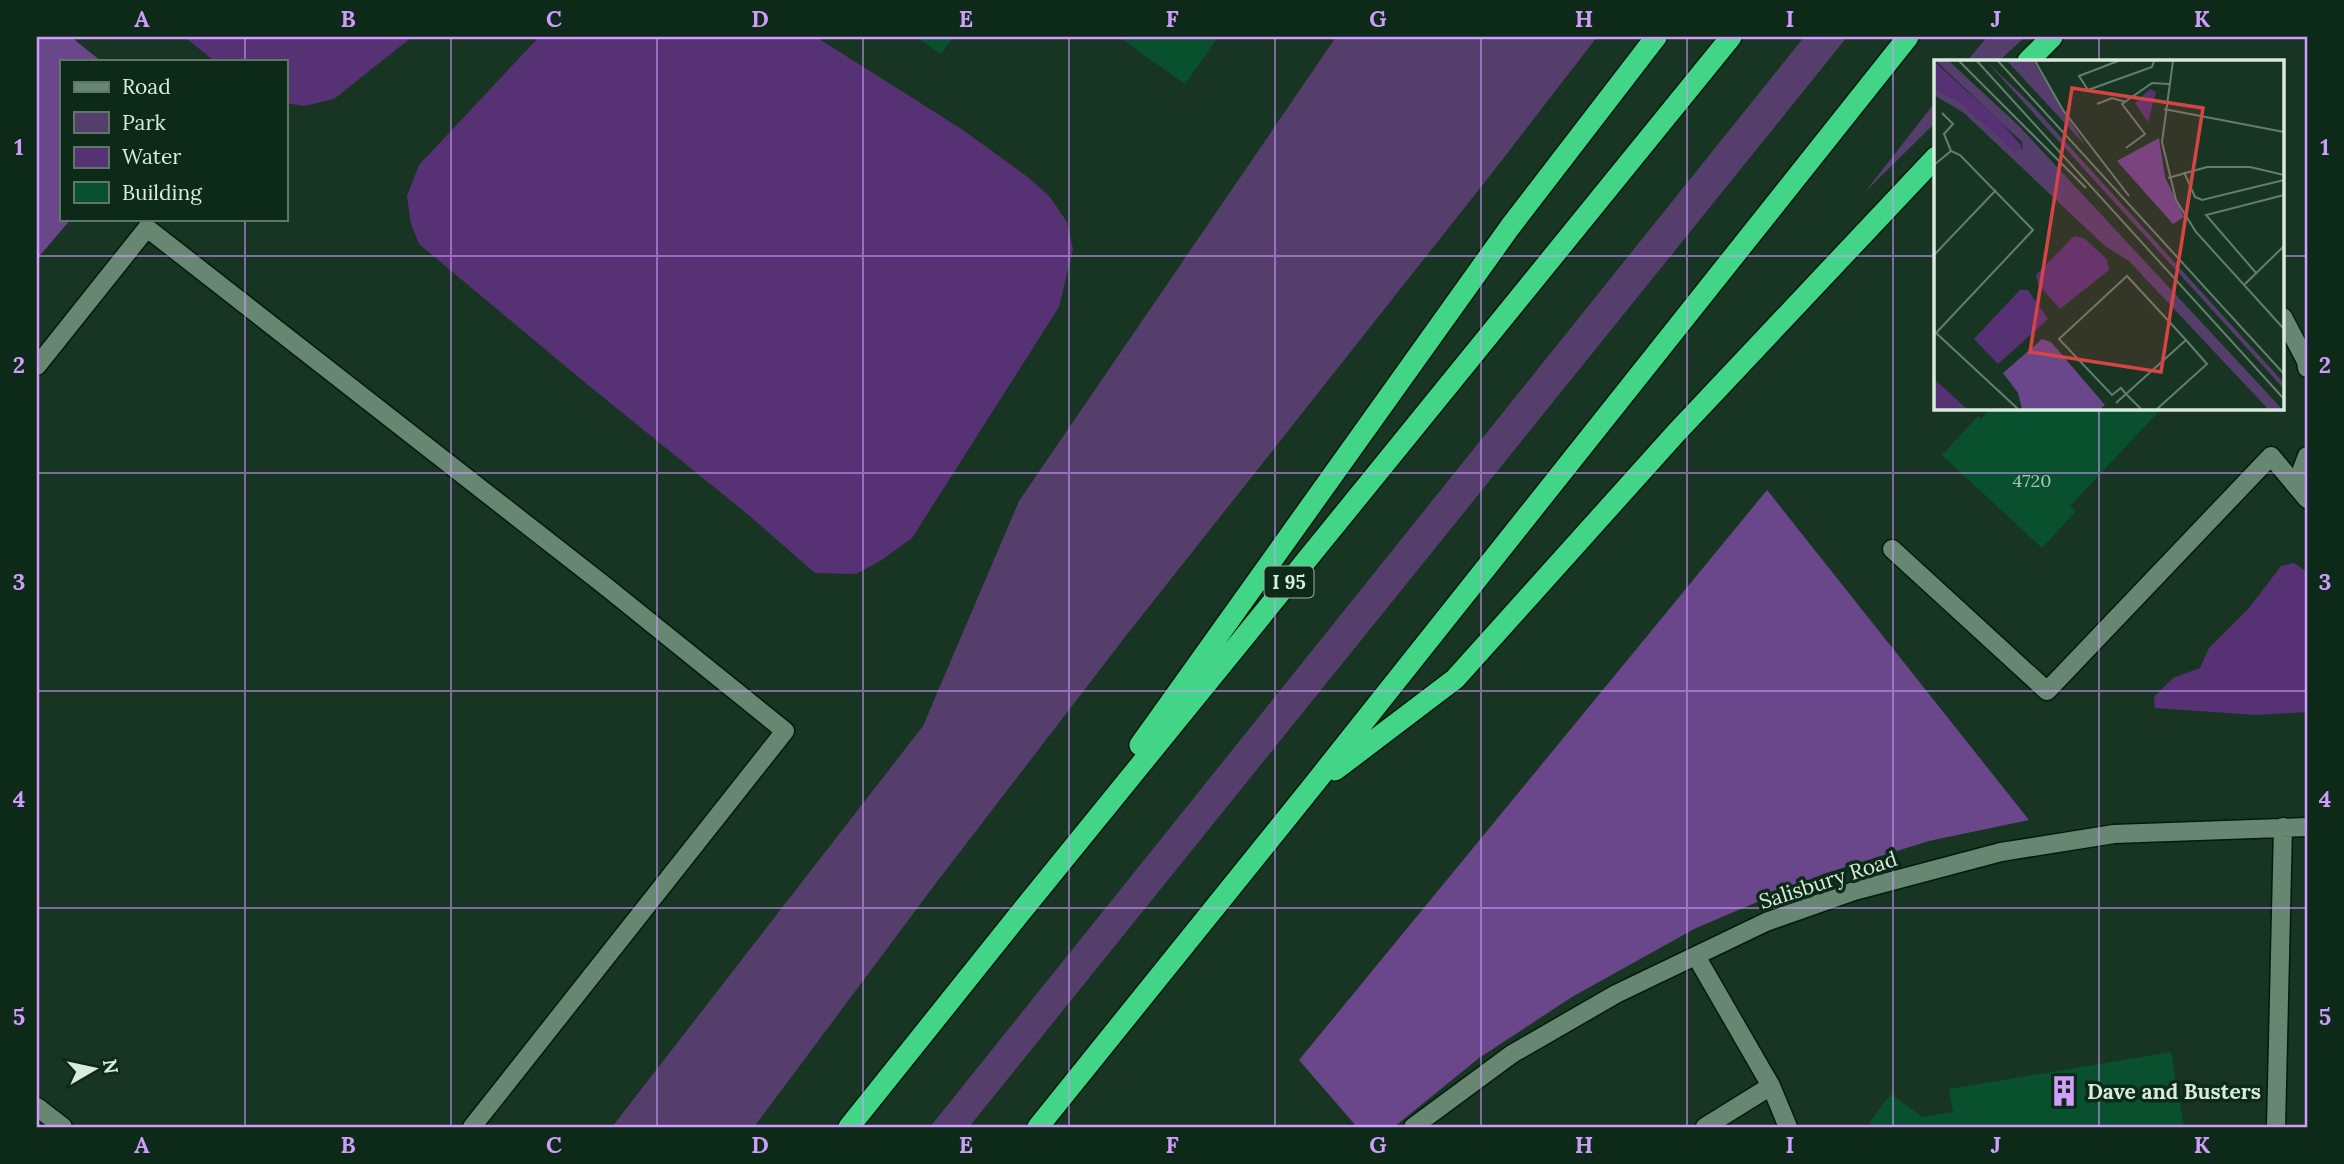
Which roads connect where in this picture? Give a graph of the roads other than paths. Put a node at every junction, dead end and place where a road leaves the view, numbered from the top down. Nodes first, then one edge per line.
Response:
1 (1656, 37) edge
2 (1731, 37) edge
3 (1908, 37) edge
4 (2052, 37) edge
5 (2029, 60) edge
6 (1934, 159) edge
7 (2284, 319) edge
8 (37, 366) edge
9 (2307, 368) edge
10 (2307, 456) edge
11 (2302, 492) edge
12 (1892, 549) dead end
13 (1311, 788) junction
14 (2283, 827) junction
15 (2307, 827) edge
16 (1017, 917) junction
17 (1696, 956) junction
18 (1771, 1086) junction
19 (37, 1107) edge
20 (62, 1127) edge
21 (472, 1127) edge
22 (849, 1127) edge
23 (1038, 1127) edge
24 (1413, 1127) edge
25 (1705, 1127) edge
26 (1788, 1127) edge
27 (2276, 1127) edge

1 - 16 highway
2 - 16 highway, I 95
3 - 13 highway
4 - 5 highway
6 - 13 highway
7 - 9 street
8 - 21 street
10 - 11 street
11 - 12 street
13 - 23 highway
14 - 15 street, Salisbury Road
14 - 17 street, Salisbury Road
14 - 27 street
16 - 22 highway, I 95
17 - 18 street
17 - 24 street, Salisbury Road
18 - 25 street
18 - 26 street
19 - 20 street

